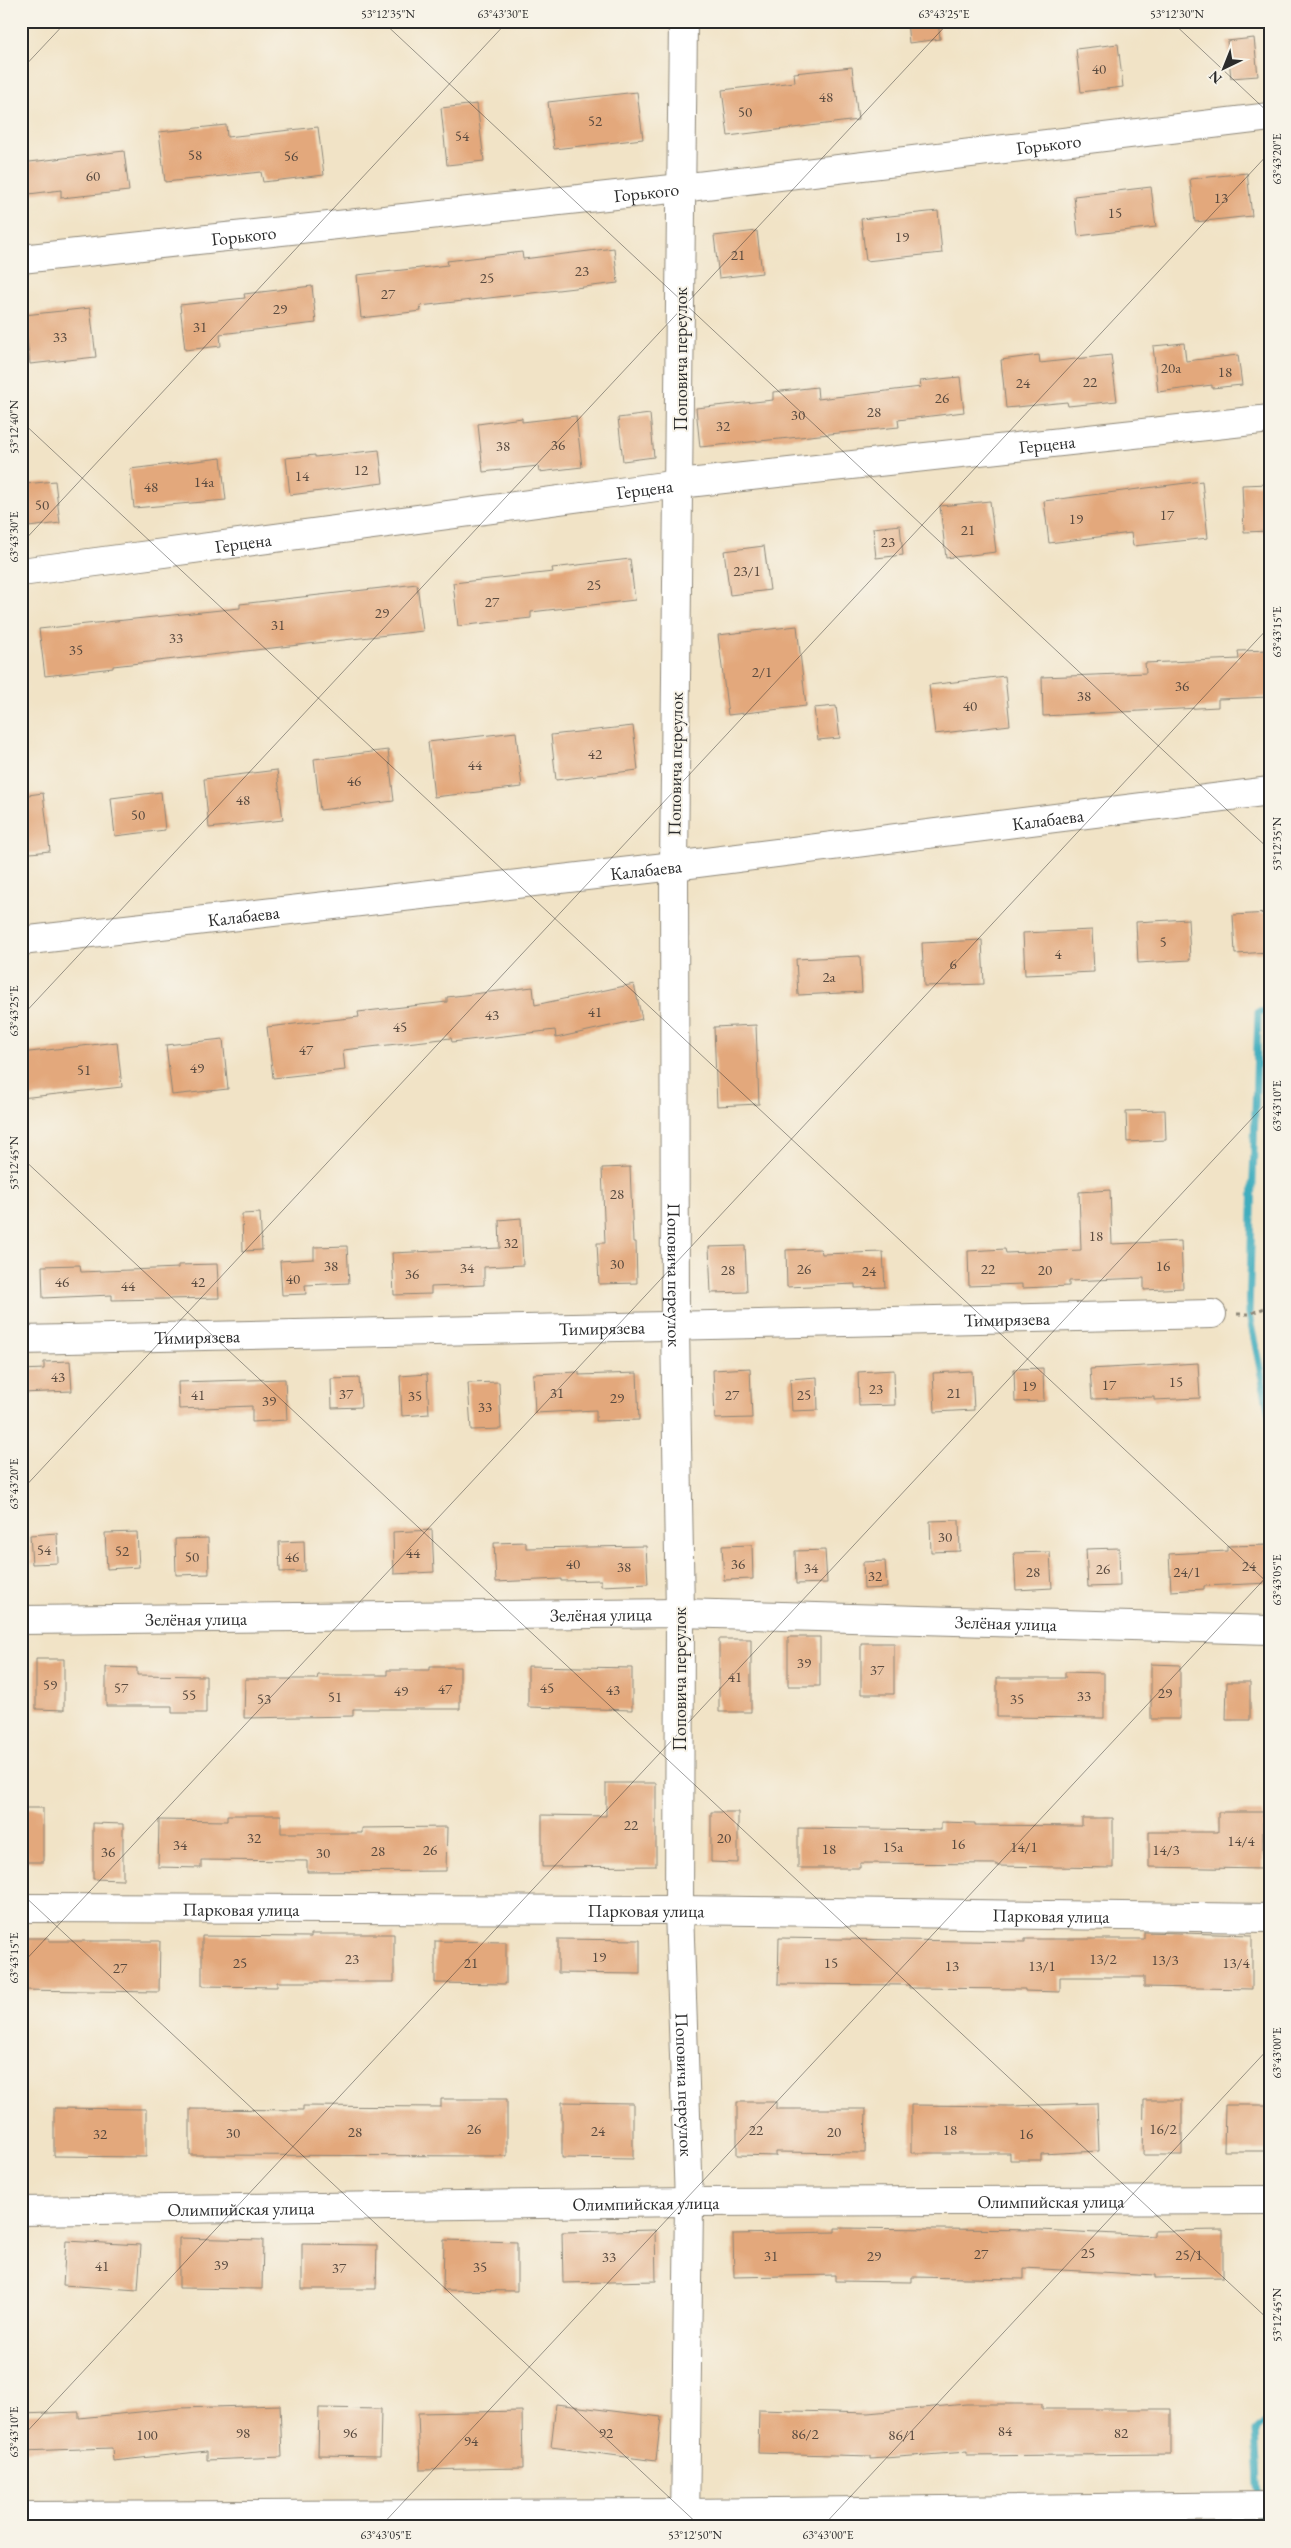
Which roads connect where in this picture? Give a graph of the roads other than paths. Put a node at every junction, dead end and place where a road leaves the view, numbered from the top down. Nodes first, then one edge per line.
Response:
1 (683, 21) edge
2 (1270, 117) edge
3 (681, 188) junction
4 (21, 259) edge
5 (1270, 419) edge
6 (679, 484) junction
7 (21, 572) edge
8 (1270, 791) edge
9 (674, 866) junction
10 (21, 941) edge
11 (1212, 1314) road end
12 (675, 1327) junction
13 (21, 1340) edge
14 (680, 1613) junction
15 (21, 1620) edge
16 (1270, 1630) edge
17 (21, 1908) edge
18 (679, 1910) junction
19 (1270, 1918) edge
20 (1270, 2200) edge
21 (689, 2202) junction
22 (21, 2211) edge
23 (1270, 2506) edge
24 (21, 2516) edge
25 (685, 2520) edge

1 - 3 street, Поповича переулок
2 - 3 street, Горького
3 - 4 street, Горького
3 - 6 street, Поповича переулок
5 - 6 street, Герцена
6 - 7 street, Герцена
6 - 9 street, Поповича переулок
8 - 9 street, Калабаева
9 - 10 street, Калабаева
9 - 12 street, Поповича переулок
11 - 12 street, Тимирязева
12 - 13 street, Тимирязева
12 - 14 street, Поповича переулок
14 - 15 street, Зелёная улица
14 - 16 street, Зелёная улица
14 - 18 street, Поповича переулок
17 - 18 street, Парковая улица
18 - 19 street, Парковая улица
18 - 21 street, Поповича переулок
20 - 21 street, Олимпийская улица
21 - 22 street, Олимпийская улица
21 - 25 street, Поповича переулок
23 - 25 street
24 - 25 street

